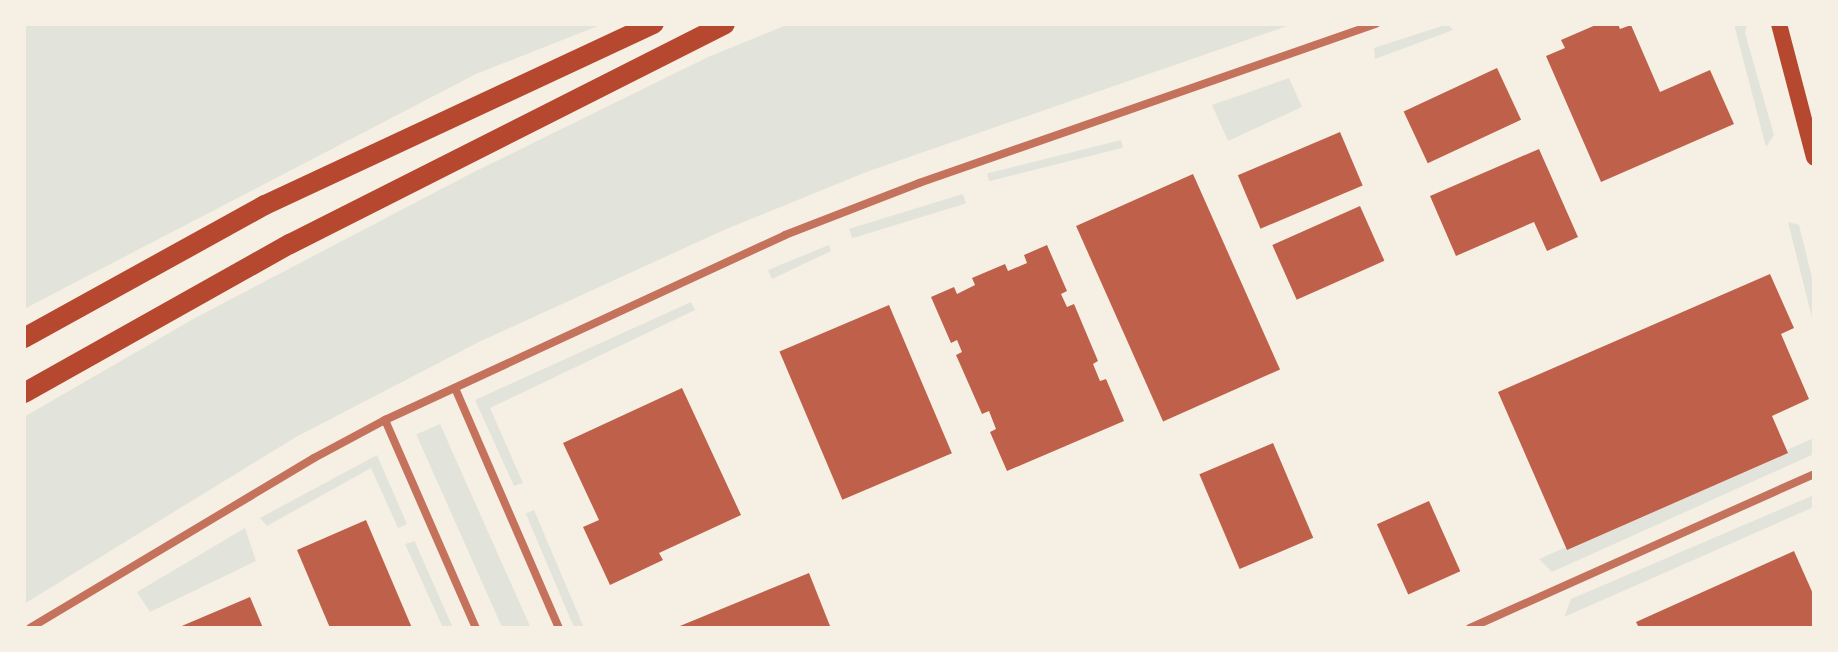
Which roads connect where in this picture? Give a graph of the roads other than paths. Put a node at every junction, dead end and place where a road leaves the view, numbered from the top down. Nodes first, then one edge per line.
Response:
1 (654, 24) edge
2 (725, 24) edge
3 (1376, 24) edge
4 (1779, 24) edge
5 (1814, 157) edge
6 (24, 338) edge
7 (455, 388) junction
8 (24, 393) edge
9 (385, 420) junction
10 (1814, 474) edge
11 (30, 628) edge
12 (476, 628) edge
13 (559, 628) edge
14 (1470, 628) edge

1 - 6 highway
2 - 8 highway
3 - 7 street
4 - 5 main road
7 - 9 street
7 - 13 street
9 - 11 street
9 - 12 street
10 - 14 street

